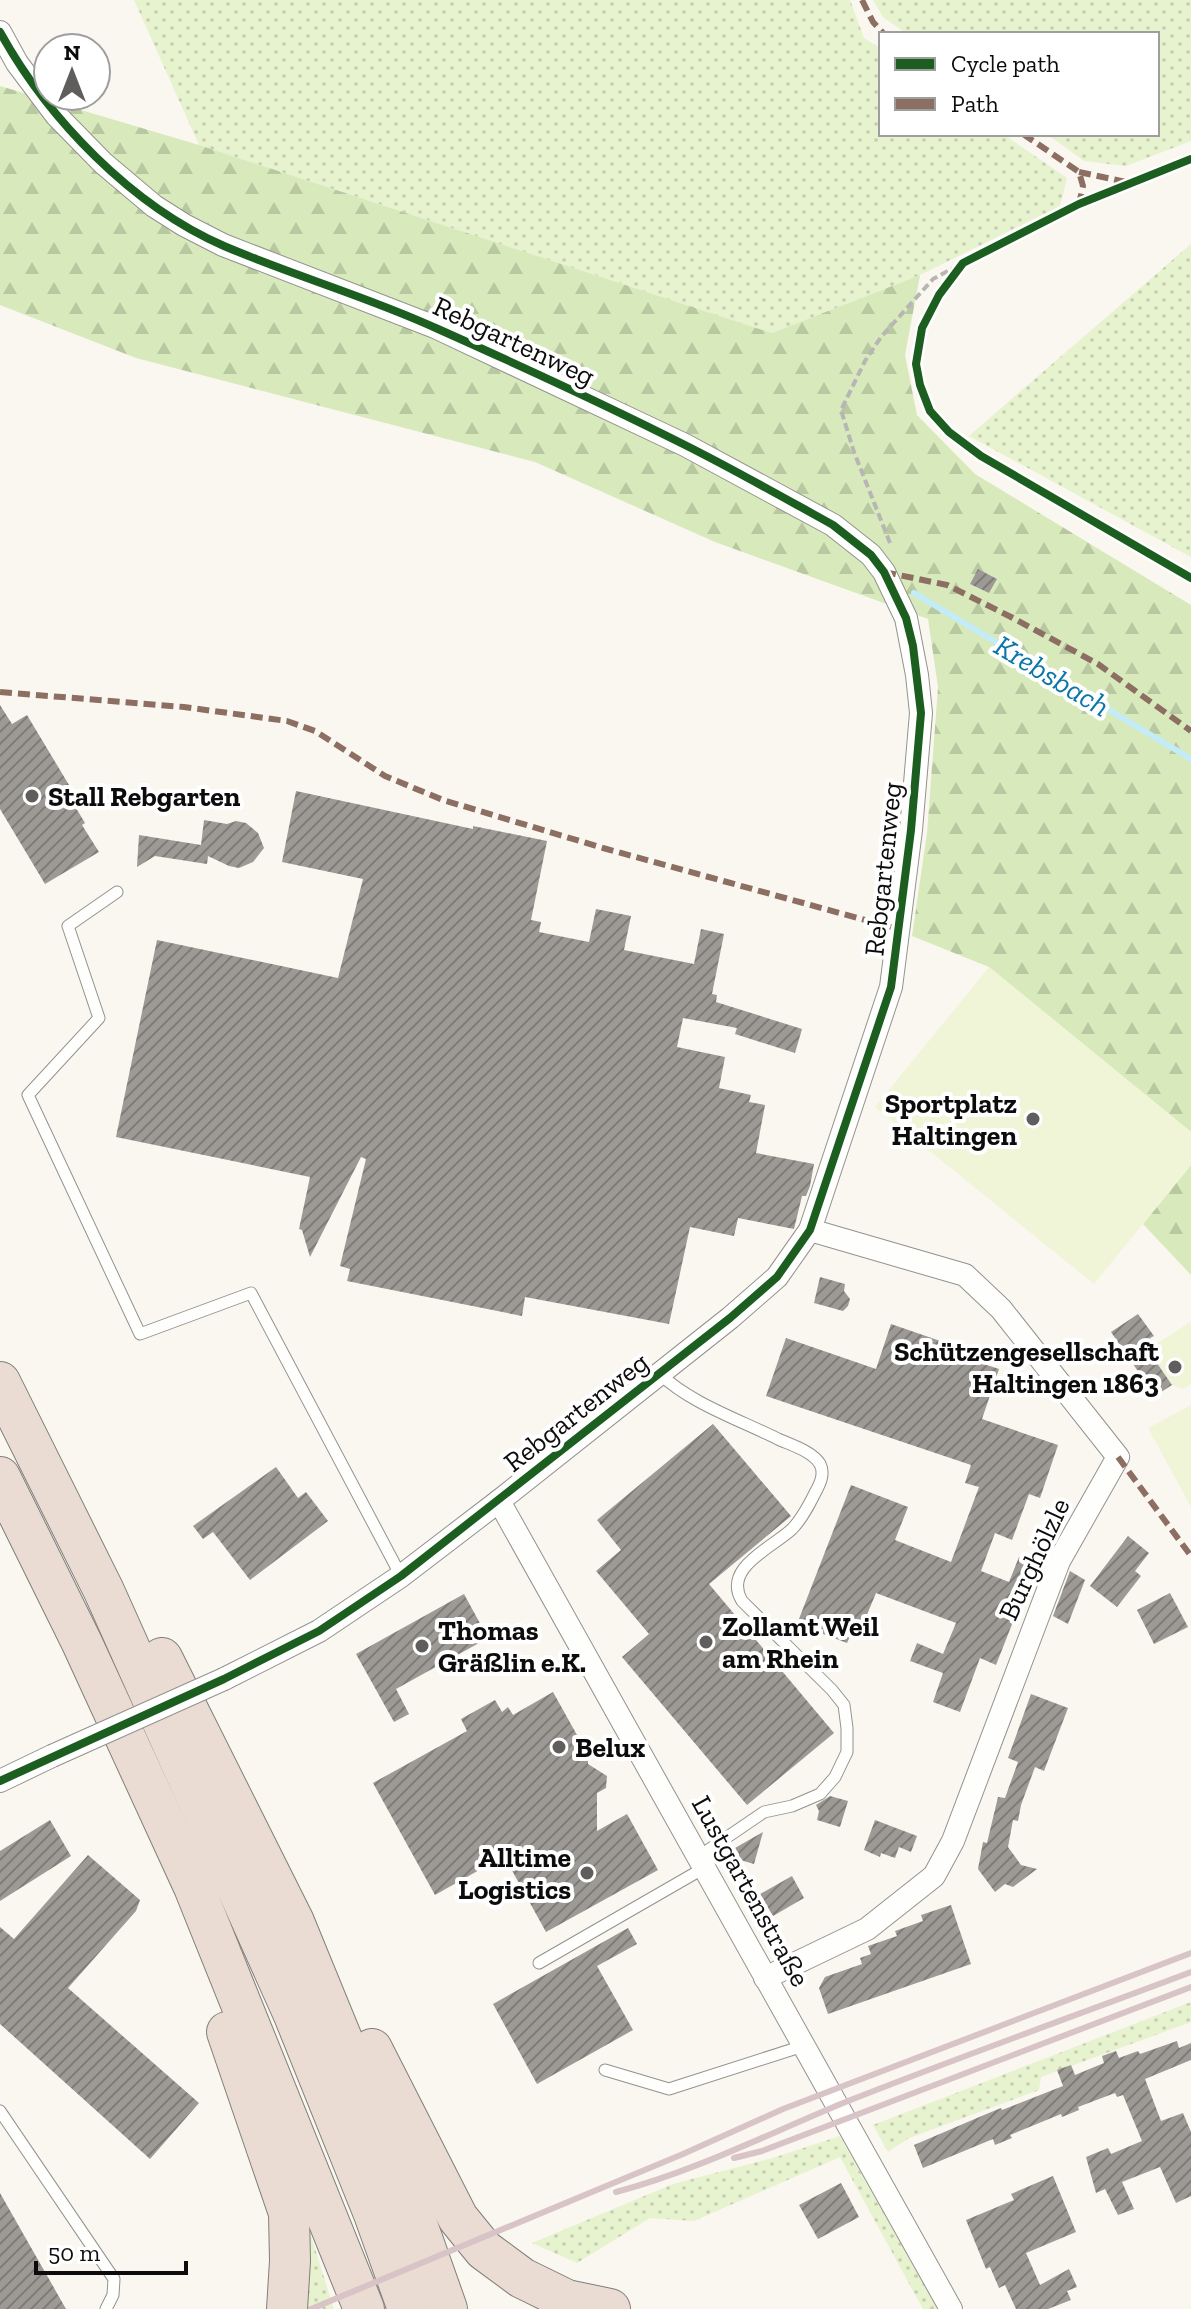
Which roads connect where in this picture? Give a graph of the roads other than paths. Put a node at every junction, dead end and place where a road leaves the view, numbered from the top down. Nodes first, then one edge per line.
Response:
1 (0, 32) edge
2 (117, 892) dead end
3 (810, 1230) junction
4 (660, 1374) junction
5 (0, 1382) edge
6 (0, 1477) edge
7 (499, 1501) junction
8 (401, 1576) junction
9 (104, 1591) junction
10 (0, 1781) edge
11 (701, 1863) junction
12 (294, 1922) junction
13 (225, 1960) junction
14 (539, 1963) dead end
15 (765, 1978) junction
16 (803, 2046) junction
17 (605, 2070) dead end
18 (0, 2111) edge
19 (106, 2309) edge
20 (287, 2309) edge
21 (364, 2309) edge
22 (408, 2309) edge
23 (447, 2309) edge
24 (610, 2309) edge
25 (951, 2309) edge

1 - 3 street, Rebgartenweg
2 - 8 lane
3 - 4 street, Rebgartenweg
3 - 15 street, Burghölzle
4 - 7 street, Rebgartenweg
4 - 11 lane
5 - 9 highway
6 - 13 highway
7 - 8 street, Rebgartenweg
7 - 11 street, Lustgartenstraße
8 - 10 street, Rebgartenweg, bridge
9 - 12 highway
9 - 22 highway
11 - 14 lane
11 - 15 street, Lustgartenstraße
12 - 23 highway
12 - 24 highway
13 - 20 highway
13 - 21 highway
15 - 16 street, Lustgartenstraße
16 - 17 lane
16 - 25 street, Lustgartenstraße
18 - 19 lane

